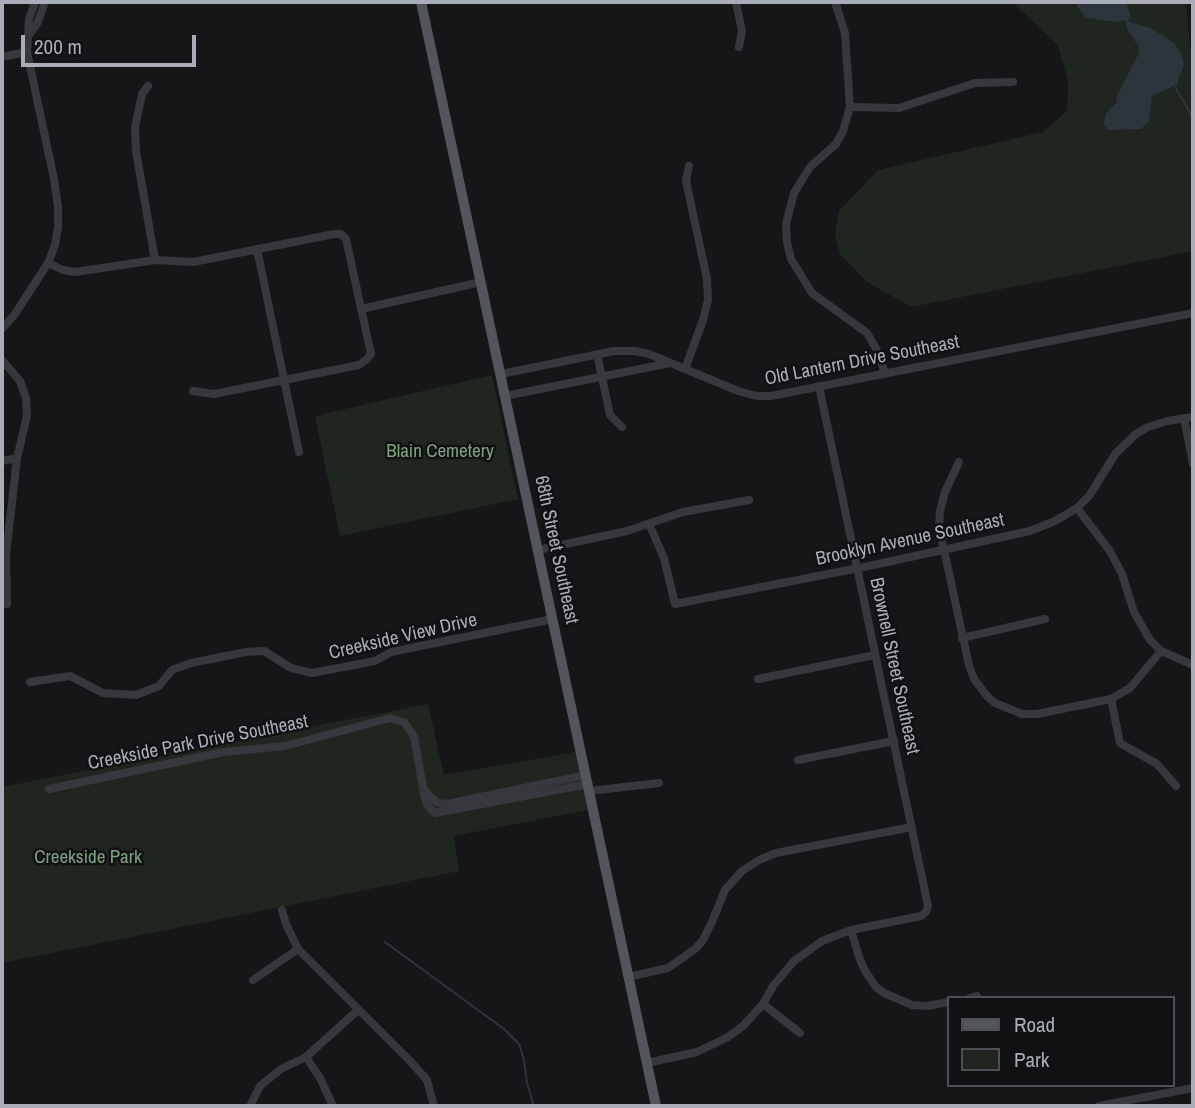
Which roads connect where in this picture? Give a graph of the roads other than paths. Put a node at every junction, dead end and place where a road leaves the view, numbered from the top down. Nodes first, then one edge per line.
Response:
1 (35, 2) edge
2 (45, 2) edge
3 (421, 2) edge
4 (736, 2) edge
5 (835, 2) edge
6 (28, 36) junction
7 (739, 47) dead end
8 (27, 52) junction
9 (2, 57) edge
10 (1013, 82) dead end
11 (148, 86) dead end
12 (850, 107) junction
13 (689, 166) dead end
14 (257, 249) junction
15 (155, 260) junction
16 (48, 263) junction
17 (481, 282) junction
18 (361, 309) junction
19 (1193, 313) edge
20 (2, 329) edge
21 (597, 354) junction
22 (2, 360) edge
23 (670, 363) junction
24 (685, 369) junction
25 (501, 373) junction
26 (885, 373) junction
27 (602, 376) junction
28 (285, 380) junction
29 (819, 386) junction
30 (193, 391) dead end
31 (505, 396) junction
32 (1193, 417) edge
33 (1184, 418) junction
34 (622, 427) dead end
35 (299, 452) dead end
36 (17, 458) junction
37 (2, 461) edge
38 (959, 463) dead end
39 (1193, 464) edge
40 (750, 500) dead end
41 (1077, 508) junction
42 (649, 524) junction
43 (538, 550) junction
44 (944, 550) junction
45 (4, 556) edge
46 (857, 568) junction
47 (7, 604) dead end
48 (553, 619) junction
49 (1045, 619) dead end
50 (962, 638) junction
51 (1161, 651) junction
52 (876, 655) junction
53 (1193, 665) edge
54 (758, 680) dead end
55 (30, 682) dead end
56 (1111, 699) junction
57 (894, 741) junction
58 (798, 760) dead end
59 (587, 783) junction
60 (659, 783) dead end
61 (1177, 786) dead end
62 (49, 789) dead end
63 (912, 827) junction
64 (282, 909) dead end
65 (851, 930) junction
66 (298, 949) junction
67 (628, 977) junction
68 (253, 980) dead end
69 (946, 1002) edge
70 (763, 1004) junction
71 (358, 1010) junction
72 (800, 1033) dead end
73 (306, 1057) junction
74 (647, 1063) junction
75 (1193, 1088) edge
76 (250, 1106) edge
77 (333, 1106) edge
78 (435, 1106) edge
79 (656, 1106) edge
80 (1099, 1106) edge

1 - 6 street
2 - 6 street
3 - 17 main road, 68th Street Southeast
4 - 7 street
5 - 12 street
6 - 8 street
8 - 9 street
8 - 16 street
10 - 12 street
11 - 15 street
12 - 26 street
13 - 24 street
14 - 15 street
14 - 18 street
14 - 28 street
15 - 16 street
16 - 20 street
17 - 18 street
17 - 25 main road, 68th Street Southeast
18 - 28 street
19 - 26 street, Old Lantern Drive Southeast
21 - 23 street, Old Lantern Drive Southeast
21 - 25 street, Old Lantern Drive Southeast
21 - 27 street
22 - 36 street
23 - 24 street, Old Lantern Drive Southeast
23 - 27 street
24 - 29 street, Old Lantern Drive Southeast
25 - 31 main road, 68th Street Southeast
26 - 29 street, Old Lantern Drive Southeast
27 - 31 street
27 - 34 street
28 - 30 street
28 - 35 street
29 - 46 street, Brownell Street Southeast
31 - 43 main road, 68th Street Southeast
32 - 33 street, Brooklyn Avenue Southeast
33 - 39 street
33 - 41 street, Brooklyn Avenue Southeast
36 - 37 street
36 - 45 street
38 - 44 street
40 - 42 street
41 - 44 street, Brooklyn Avenue Southeast
41 - 51 street
42 - 43 street
42 - 46 street, Brooklyn Avenue Southeast
43 - 48 main road, 68th Street Southeast
44 - 46 street, Brooklyn Avenue Southeast
44 - 50 street
45 - 47 street
46 - 52 street, Brownell Street Southeast
48 - 55 street, Creekside View Drive
48 - 59 main road, 68th Street Southeast
49 - 50 street
50 - 56 street
51 - 53 street
51 - 56 street
52 - 54 street
52 - 57 street, Brownell Street Southeast
56 - 61 street
57 - 58 street
57 - 63 street, Brownell Street Southeast
59 - 60 street, Creekside Park Drive Southeast
59 - 62 street, Creekside Park Drive Southeast
59 - 67 main road, 68th Street Southeast
63 - 65 street, Brownell Street Southeast
63 - 67 street
64 - 66 street
65 - 69 street
65 - 70 street
66 - 68 street
66 - 71 street
67 - 74 main road, 68th Street Southeast
70 - 72 street
70 - 74 street
71 - 73 street
71 - 78 street
73 - 76 street
73 - 77 street
74 - 79 main road, 68th Street Southeast
75 - 80 street

